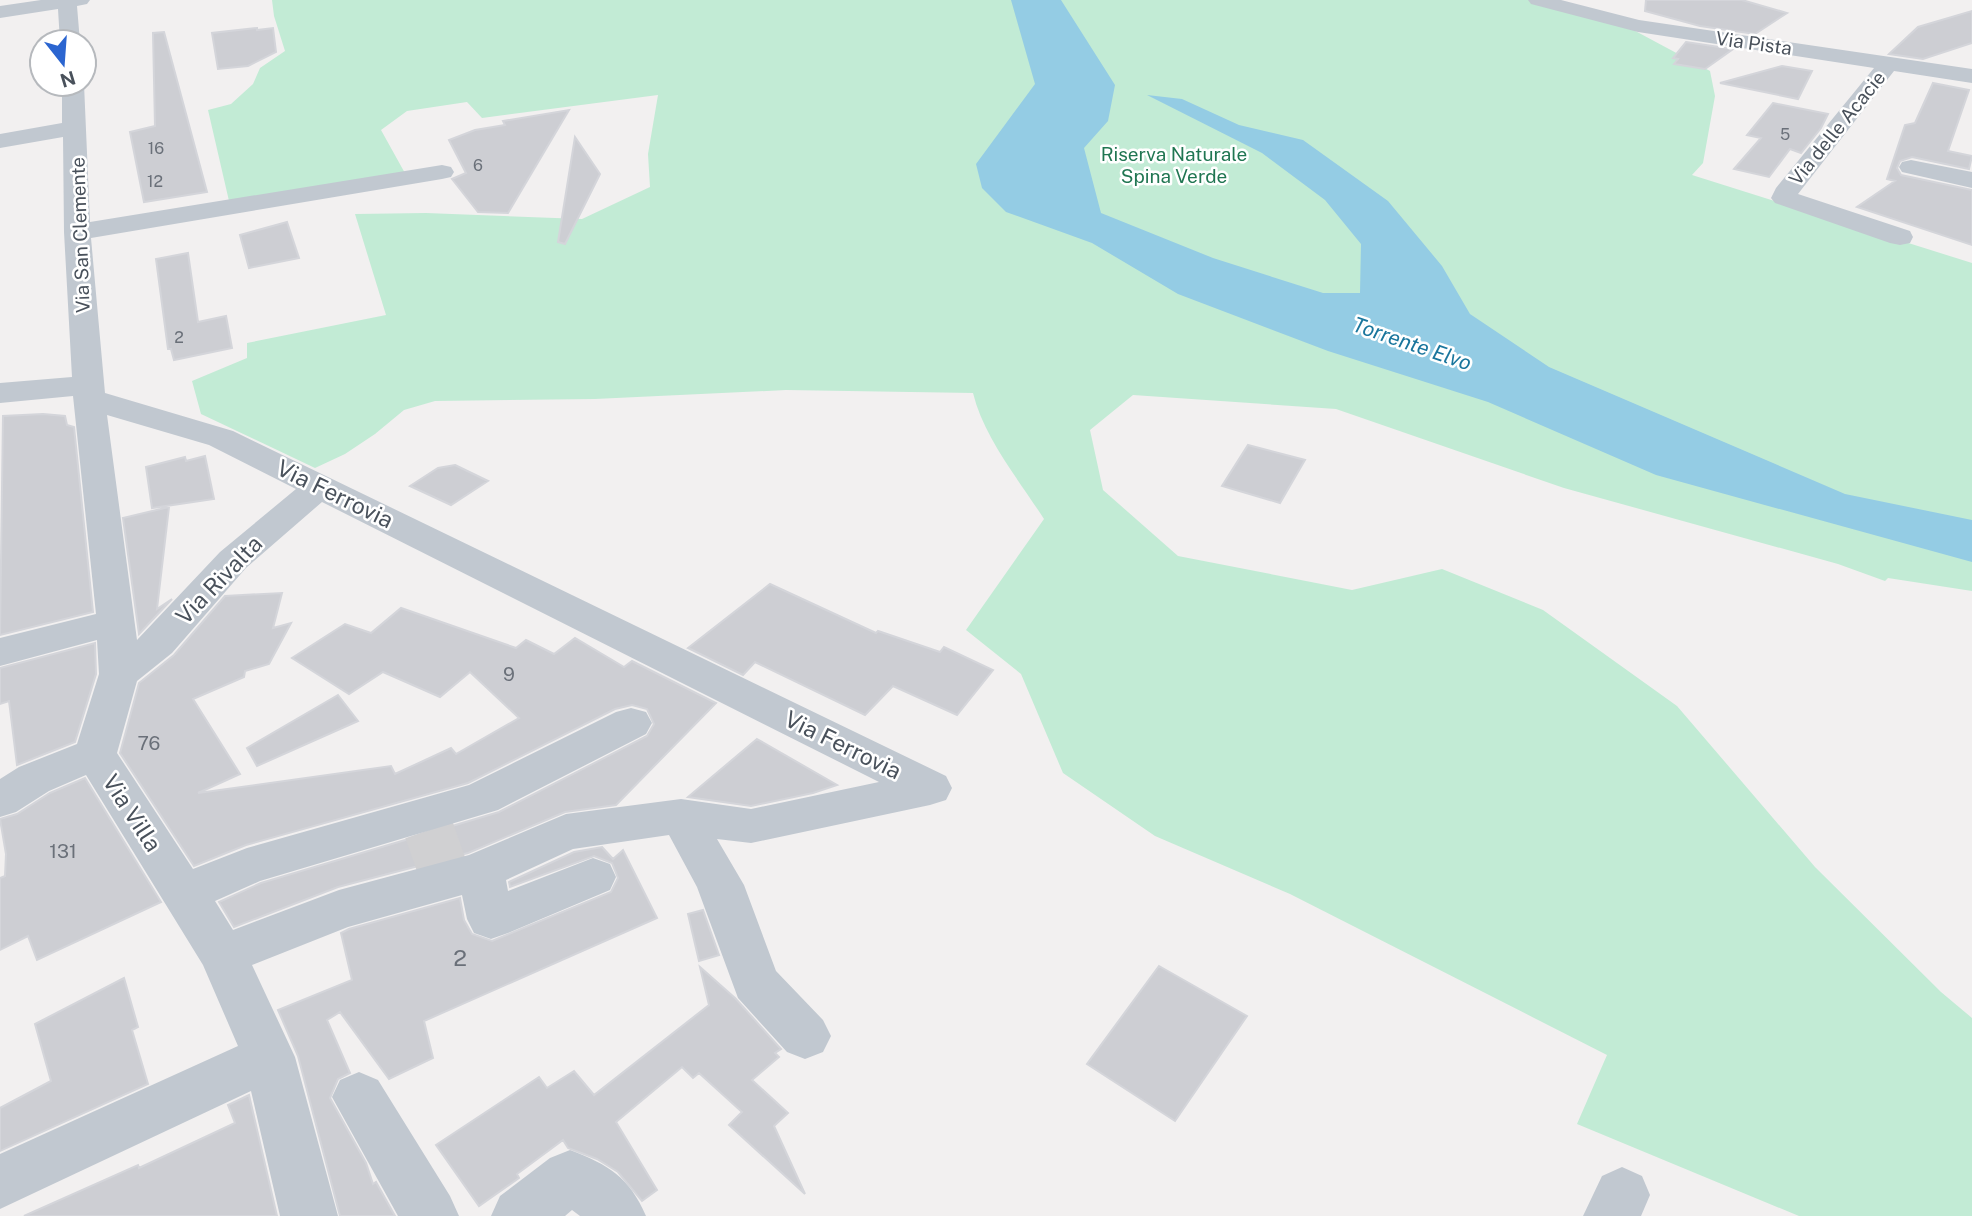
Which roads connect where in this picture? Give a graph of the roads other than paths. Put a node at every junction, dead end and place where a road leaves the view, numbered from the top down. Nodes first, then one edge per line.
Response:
1 (1538, 0) edge
2 (72, 1) edge
3 (0, 12) edge
4 (71, 28) edge
5 (1889, 63) junction
6 (1972, 76) edge
7 (74, 98) edge
8 (75, 128) junction
9 (0, 141) edge
10 (1911, 167) dead end
11 (442, 172) dead end
12 (1972, 180) edge
13 (77, 232) junction
14 (1900, 237) dead end
15 (88, 392) junction
16 (0, 393) edge
17 (320, 486) junction
18 (116, 622) junction
19 (0, 652) edge
20 (118, 674) junction
21 (631, 723) dead end
22 (95, 754) junction
23 (0, 800) edge
24 (681, 816) junction
25 (445, 853) junction
26 (593, 877) dead end
27 (184, 894) junction
28 (223, 955) junction
29 (805, 1036) dead end
30 (269, 1057) junction
31 (359, 1097) dead end
32 (0, 1182) edge
33 (309, 1216) edge
34 (430, 1216) edge
35 (520, 1216) edge
36 (617, 1216) edge

1 - 5 street, Via Pista
2 - 3 street
2 - 4 street
5 - 6 street, Via Pista
5 - 14 street, Via delle Acacie
7 - 8 street, Via San Clemente
8 - 9 street
8 - 13 street, Via San Clemente
10 - 12 street
11 - 13 street
13 - 15 street, Via San Clemente
15 - 16 street
15 - 17 street, Via Ferrovia
15 - 18 street, Via Villa
17 - 20 street, Via Rivalta
17 - 24 street, Via Ferrovia
18 - 19 street
18 - 20 street, Via Villa
20 - 22 street, Via Villa
21 - 25 street
22 - 23 street
22 - 27 street, Via Villa
24 - 25 street, Via Ferrovia
24 - 29 street
25 - 26 street
25 - 27 street
25 - 28 street, Via Ferrovia
27 - 28 street, Via Villa
28 - 30 street, Via Villa
30 - 32 street
30 - 33 street, Via Villa
31 - 34 street
35 - 36 street

